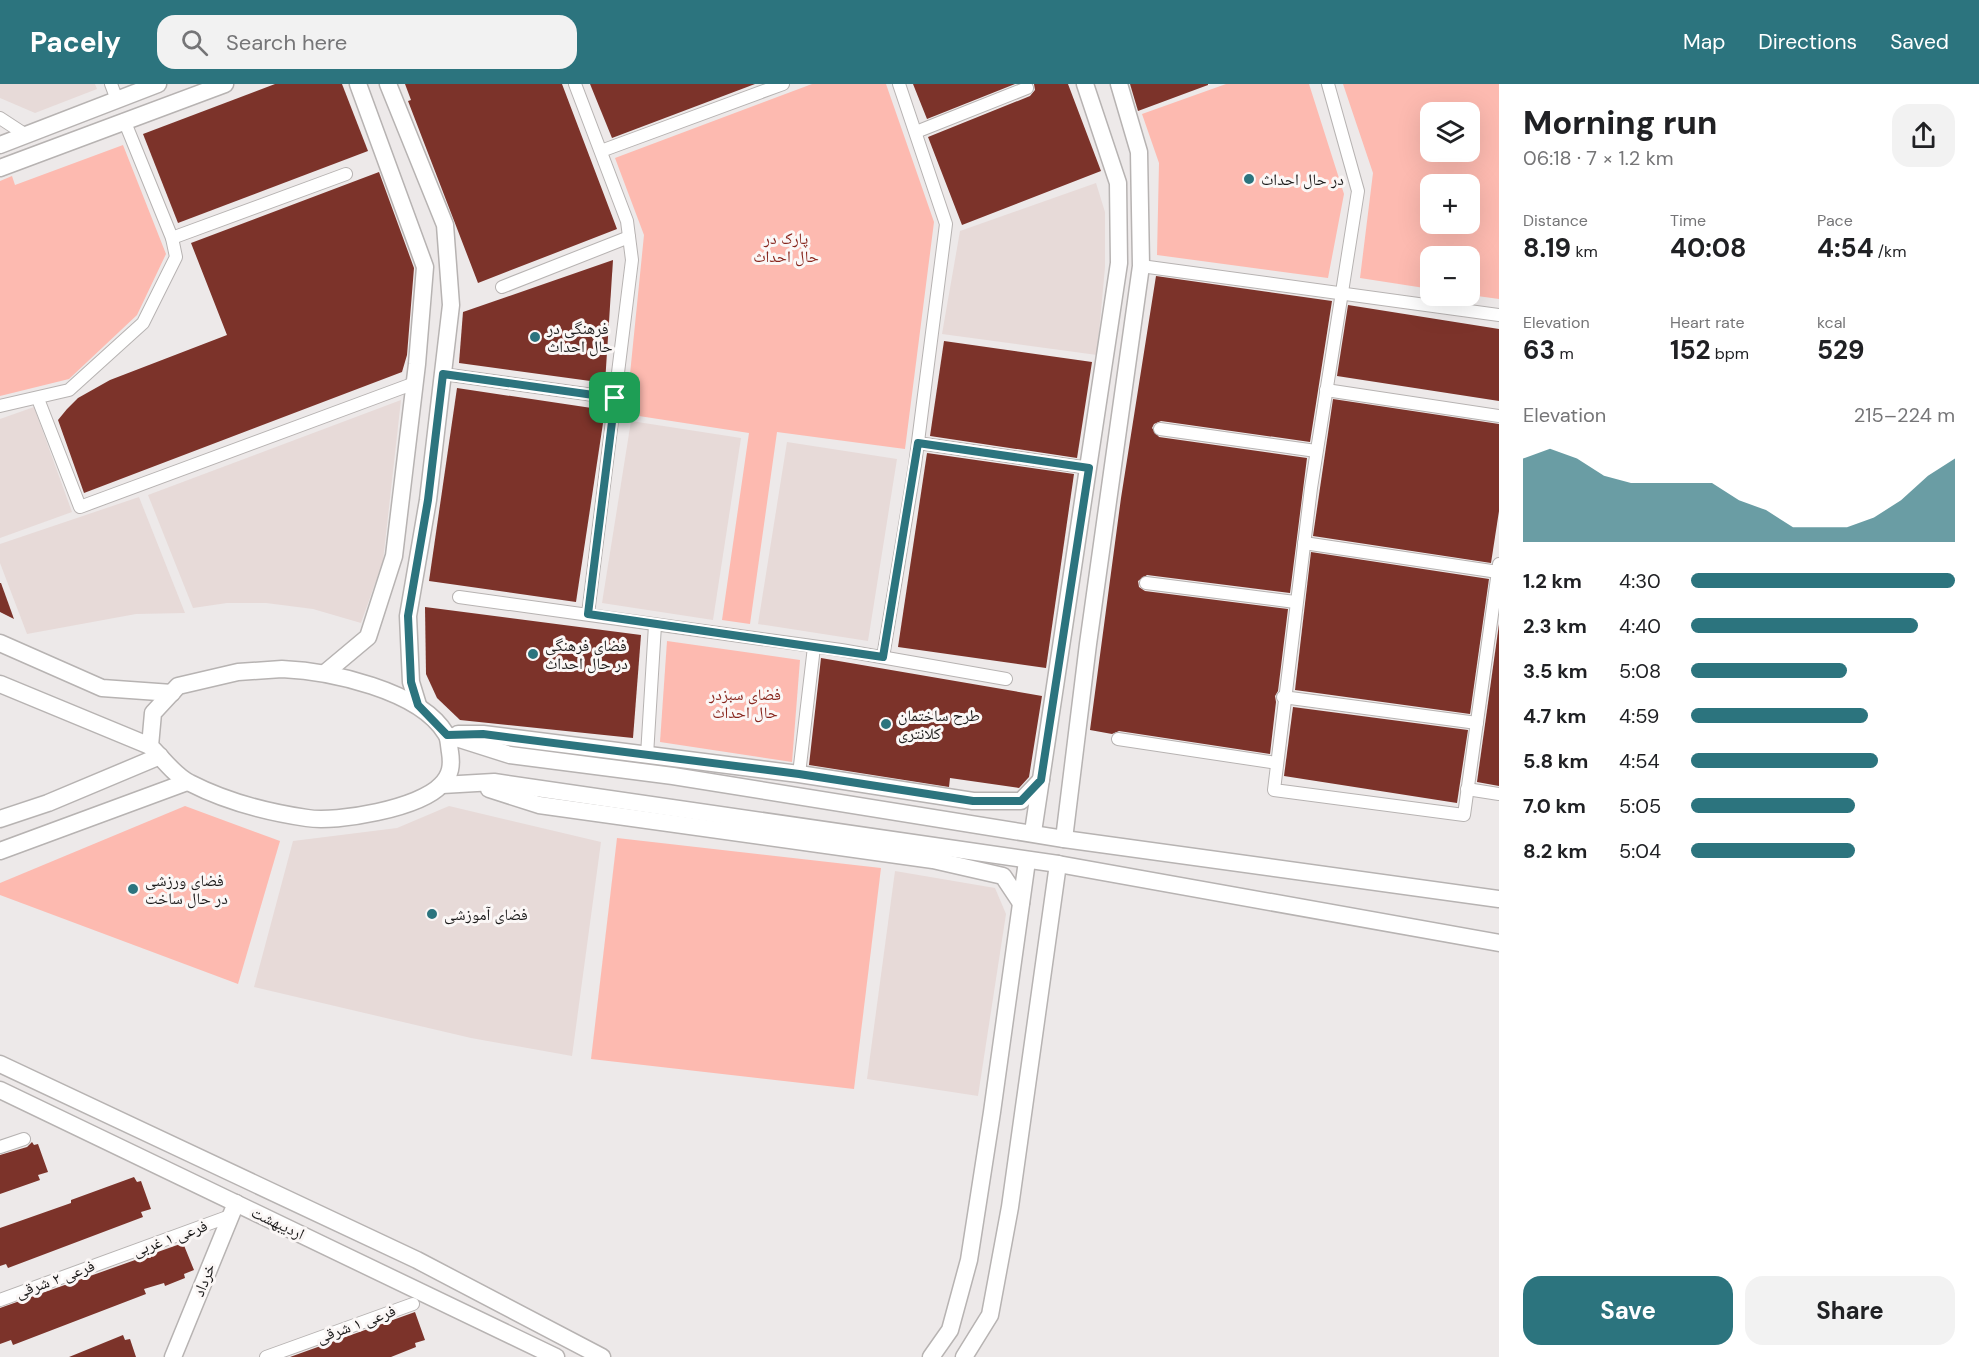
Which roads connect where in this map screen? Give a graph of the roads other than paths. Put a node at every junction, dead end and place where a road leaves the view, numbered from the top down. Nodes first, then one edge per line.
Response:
1 (158, 84) edge
2 (225, 84) edge
3 (358, 84) edge
4 (388, 84) edge
5 (575, 84) edge
6 (783, 84) edge
7 (899, 84) edge
8 (1085, 84) edge
9 (1119, 84) edge
10 (1328, 84) edge
11 (1028, 88) dead end
12 (114, 92) edge
13 (0, 118) edge
14 (124, 120) junction
15 (916, 132) junction
16 (26, 135) junction
17 (0, 145) edge
18 (600, 151) junction
19 (0, 168) edge
20 (346, 174) dead end
21 (629, 237) junction
22 (172, 238) junction
23 (1141, 266) junction
24 (502, 287) dead end
25 (1342, 292) junction
26 (1499, 315) edge
27 (443, 374) junction
28 (415, 383) junction
29 (1326, 390) junction
30 (615, 398) junction
31 (38, 399) junction
32 (0, 406) edge
33 (1499, 416) edge
34 (1160, 429) dead end
35 (918, 443) junction
36 (1317, 452) junction
37 (1089, 468) junction
38 (1305, 543) junction
39 (1498, 568) edge
40 (1146, 584) dead end
41 (459, 597) dead end
42 (1295, 602) junction
43 (588, 614) junction
44 (655, 625) junction
45 (1494, 639) edge
46 (0, 643) edge
47 (814, 647) junction
48 (883, 657) junction
49 (325, 673) junction
50 (1006, 679) dead end
51 (0, 684) edge
52 (172, 693) junction
53 (1283, 697) junction
54 (418, 705) junction
55 (1477, 723) junction
56 (447, 735) junction
57 (1118, 739) dead end
58 (155, 751) junction
59 (647, 755) junction
60 (1277, 763) junction
61 (799, 774) junction
62 (1041, 780) junction
63 (187, 782) junction
64 (468, 782) junction
65 (442, 785) junction
66 (1467, 789) junction
67 (913, 792) junction
68 (1499, 794) edge
69 (928, 816) junction
70 (0, 819) edge
71 (1033, 832) junction
72 (1064, 839) junction
73 (0, 850) edge
74 (1027, 861) junction
75 (1058, 864) junction
76 (1499, 898) edge
77 (1021, 903) junction
78 (1499, 943) edge
79 (0, 1064) edge
80 (0, 1090) edge
81 (24, 1139) dead end
82 (0, 1148) edge
83 (233, 1210) junction
84 (110, 1259) joint
85 (0, 1300) edge
86 (413, 1304) dead end
87 (173, 1357) edge
88 (266, 1357) edge
89 (556, 1357) edge
90 (602, 1357) edge
91 (931, 1357) edge
92 (964, 1357) edge

1 - 12 street
2 - 14 street
3 - 28 street
4 - 27 street
5 - 18 street
6 - 18 street
7 - 15 street
8 - 37 street
9 - 23 street
10 - 25 street
11 - 15 street
12 - 16 street
13 - 16 street
14 - 19 street
14 - 22 street
15 - 35 street
16 - 17 street
18 - 21 street
20 - 22 street
21 - 24 street
21 - 30 street
22 - 31 street
23 - 25 street
23 - 72 street
25 - 26 street
25 - 29 street
27 - 30 street
27 - 54 street
28 - 31 street
28 - 49 street
29 - 33 street
29 - 36 street
30 - 43 street
31 - 32 street
34 - 36 street
35 - 37 street
35 - 48 street
36 - 38 street
37 - 62 street
38 - 39 street
38 - 42 street
39 - 45 street
40 - 42 street
41 - 43 street
42 - 53 street
43 - 44 street
44 - 47 street
44 - 59 street
45 - 55 street
46 - 52 street
47 - 48 street
47 - 61 street
48 - 50 street
49 - 52 street
49 - 54 street
51 - 58 street
52 - 58 street
53 - 55 street
53 - 60 street
54 - 56 street
55 - 66 street
56 - 59 street
56 - 65 street
56 - 69 street
57 - 60 street
58 - 63 street
58 - 70 street
59 - 61 street
60 - 66 street
61 - 67 street
62 - 67 street
62 - 71 street
63 - 65 street
63 - 73 street
64 - 65 street
64 - 74 street
64 - 77 street
66 - 68 street
67 - 69 street
69 - 71 street
71 - 72 street
72 - 76 street
74 - 75 street
74 - 77 street
75 - 78 street
75 - 92 street
77 - 91 street
79 - 90 street
80 - 83 street, اردیبهشت
81 - 82 street
83 - 84 street, فرعی ۱ غربی
83 - 87 street, خرداد
83 - 89 street, اردیبهشت
84 - 85 street, فرعی ۲ شرقی
86 - 88 street, فرعی ۱ شرقی

